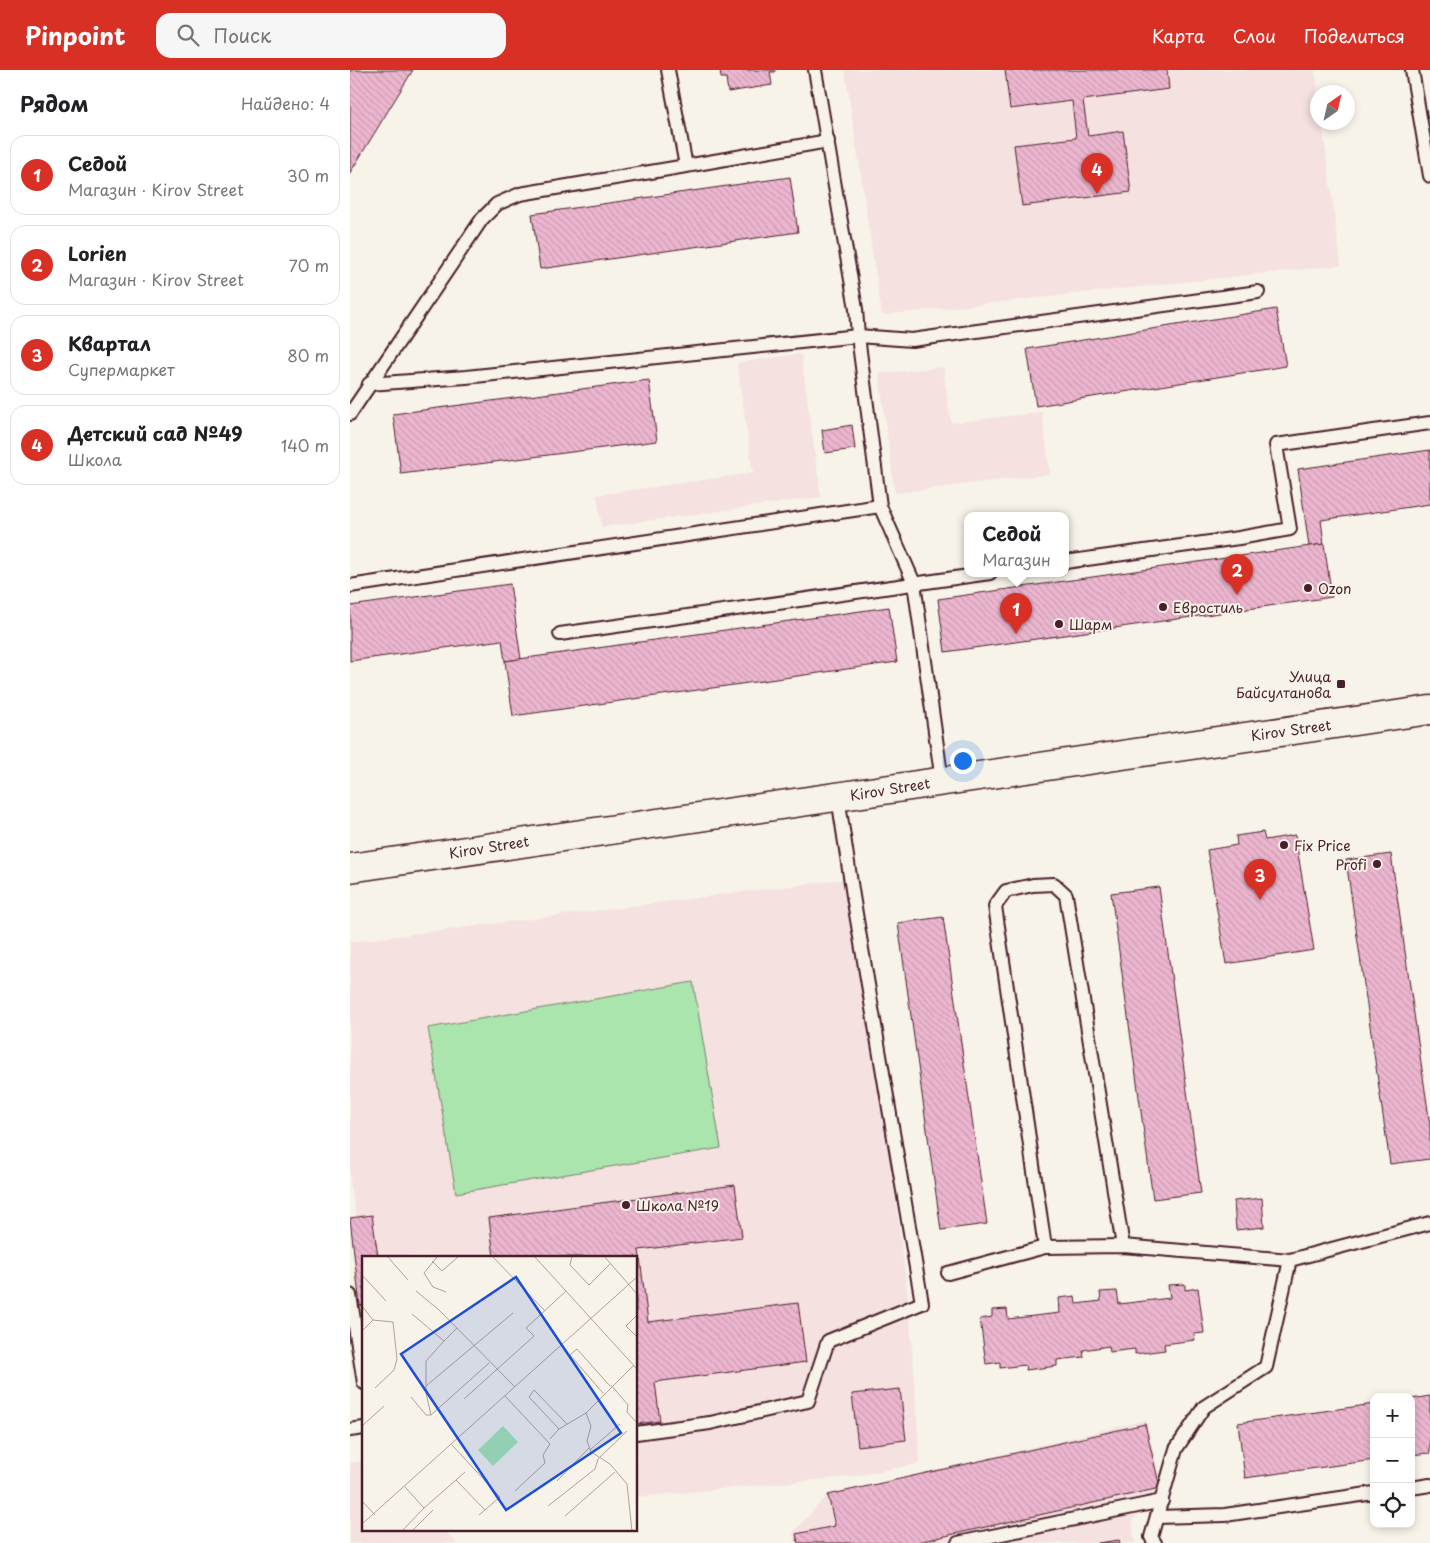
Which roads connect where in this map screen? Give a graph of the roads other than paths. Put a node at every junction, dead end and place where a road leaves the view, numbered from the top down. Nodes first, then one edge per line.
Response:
1 (668, 70) edge
2 (815, 70) edge
3 (1412, 70) edge
4 (828, 141) junction
5 (686, 166) junction
6 (1430, 176) edge
7 (1258, 292) dead end
8 (858, 336) junction
9 (369, 384) junction
10 (350, 414) edge
11 (1430, 423) edge
12 (880, 506) junction
13 (1069, 561) edge
14 (964, 576) edge
15 (914, 583) junction
16 (350, 586) edge
17 (560, 634) dead end
18 (1430, 710) edge
19 (942, 781) junction
20 (838, 797) junction
21 (350, 868) edge
22 (1430, 1224) edge
23 (1123, 1246) junction
24 (1045, 1247) junction
25 (1290, 1260) junction
26 (948, 1273) dead end
27 (350, 1295) edge
28 (362, 1370) edge
29 (638, 1433) edge
30 (1430, 1485) edge
31 (1415, 1487) edge
32 (1370, 1494) edge
33 (1162, 1501) junction
34 (1157, 1517) junction
35 (958, 1543) edge
36 (1155, 1543) edge

1 - 5 lane
2 - 4 lane
3 - 6 lane
4 - 5 lane
4 - 8 lane
5 - 9 lane
7 - 8 lane
8 - 9 lane
8 - 12 lane
9 - 10 lane
11 - 13 lane
12 - 15 lane
12 - 16 lane
14 - 15 lane
15 - 17 lane
15 - 19 lane
18 - 19 main road, Kirov Street
19 - 20 main road, Kirov Street
20 - 21 main road, Kirov Street
20 - 29 lane
22 - 25 lane
23 - 24 lane
23 - 24 lane
23 - 25 lane
24 - 26 lane
25 - 33 lane
27 - 28 lane
30 - 31 lane
32 - 34 lane
33 - 34 lane
33 - 35 lane
34 - 36 lane

